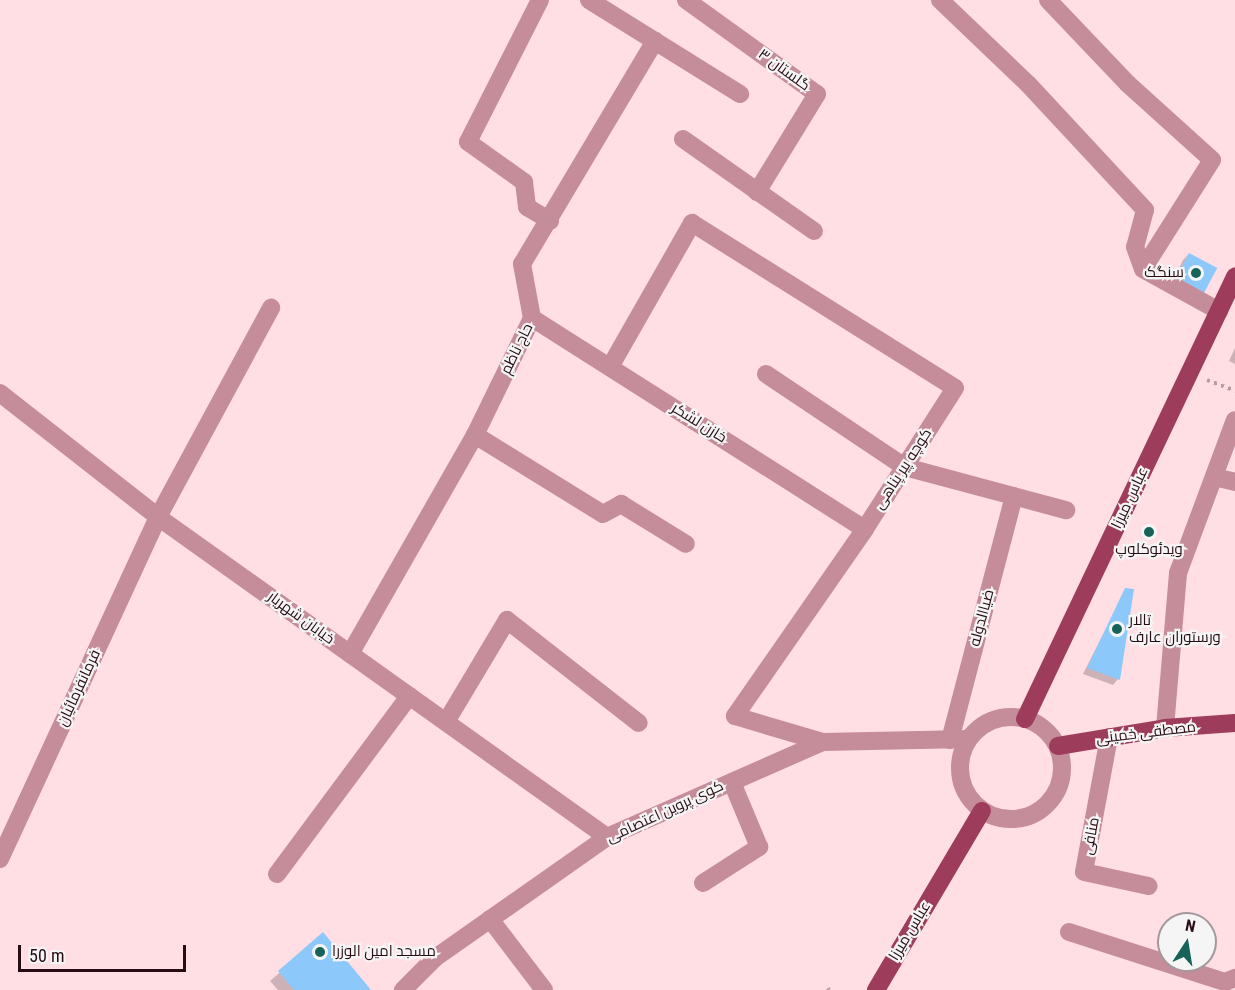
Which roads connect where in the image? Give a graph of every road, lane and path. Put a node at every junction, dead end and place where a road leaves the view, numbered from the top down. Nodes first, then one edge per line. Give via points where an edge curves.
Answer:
1 (540, 0) edge
2 (589, 0) edge
3 (940, 0) edge
4 (1048, 0) edge
5 (694, 2) edge
6 (655, 41) junction
7 (740, 94) dead end
8 (683, 139) dead end
9 (757, 192) junction
10 (550, 221) junction
11 (814, 231) dead end
12 (1143, 269) junction
13 (1235, 276) edge
14 (271, 308) dead end
15 (1219, 311) junction
16 (532, 318) junction
17 (610, 367) junction
18 (1189, 373) junction
19 (766, 374) dead end
20 (1235, 391) edge
21 (0, 393) edge
22 (1235, 420) edge
23 (475, 435) junction
24 (905, 467) junction
25 (1214, 477) junction
26 (1235, 482) edge
27 (1014, 496) junction
28 (1066, 510) dead end
29 (158, 517) junction
30 (866, 529) junction
31 (686, 544) dead end
32 (350, 654) junction
33 (409, 696) junction
34 (1025, 719) junction
35 (446, 722) junction
36 (639, 723) dead end
37 (1235, 723) edge
38 (1165, 729) junction
39 (1109, 737) junction
40 (959, 740) junction
41 (822, 742) junction
42 (1058, 746) junction
43 (732, 782) junction
44 (982, 811) junction
45 (607, 837) junction
46 (0, 859) edge
47 (277, 874) dead end
48 (703, 883) dead end
49 (1148, 886) dead end
50 (490, 919) junction
51 (1069, 932) dead end
52 (1235, 978) edge
53 (403, 990) edge
54 (544, 990) edge
55 (876, 990) edge

1 - 10 street via 468,142 524,182 527,207
2 - 6 street
3 - 12 street via 1028,84 1145,210 1135,247
4 - 12 street via 1128,84 1212,160
5 - 9 street, گلستان ۳ via 817,94
6 - 7 street
6 - 10 street, حاج ناظم
8 - 9 street
9 - 11 street
10 - 16 street, حاج ناظم via 522,264
12 - 15 street
13 - 15 main road, عباس میرزا
14 - 29 street, فرمانفرمائیان
15 - 18 main road, عباس میرزا
16 - 17 street, خازن لشکر
16 - 23 street, حاج ناظم
17 - 24 street, کوچه پیر پناهی via 692,223 955,388
17 - 30 street, خازن لشکر
18 - 20 path
18 - 34 main road, عباس میرزا
19 - 24 street
21 - 29 street, خیابان شهریار
22 - 25 street
23 - 31 street via 603,514 621,504
23 - 32 street, حاج ناظم
24 - 27 street
24 - 30 street, کوچه پیر پناهی
25 - 26 street
25 - 38 street via 1178,573
27 - 28 street
27 - 40 street, ضیاالدوله
29 - 32 street, خیابان شهریار
29 - 46 street, فرمانفرمائیان
30 - 41 street, کوچه پیر پناهی via 735,716
32 - 33 street, خیابان شهریار
33 - 35 street, خیابان شهریار
33 - 47 street
34 - 40 street via 992,721
34 - 42 street via 1044,729
35 - 36 street via 507,620
35 - 45 street, خیابان شهریار
37 - 38 main road, مصطفی خمینی
38 - 39 main road, مصطفی خمینی
39 - 42 main road, مصطفی خمینی
39 - 49 street, منافی via 1084,872
40 - 41 street, کوی پروین اعتصامی
40 - 44 street via 960,772 971,801
41 - 43 street, کوی پروین اعتصامی
42 - 44 street via 1062,779 1045,807 1014,820
43 - 45 street, کوی پروین اعتصامی
43 - 48 street via 759,847
44 - 55 main road, عباس میرزا
45 - 50 street, کوی پروین اعتصامی
50 - 53 street, کوی پروین اعتصامی via 435,958
50 - 54 street
51 - 52 street via 1225,982

